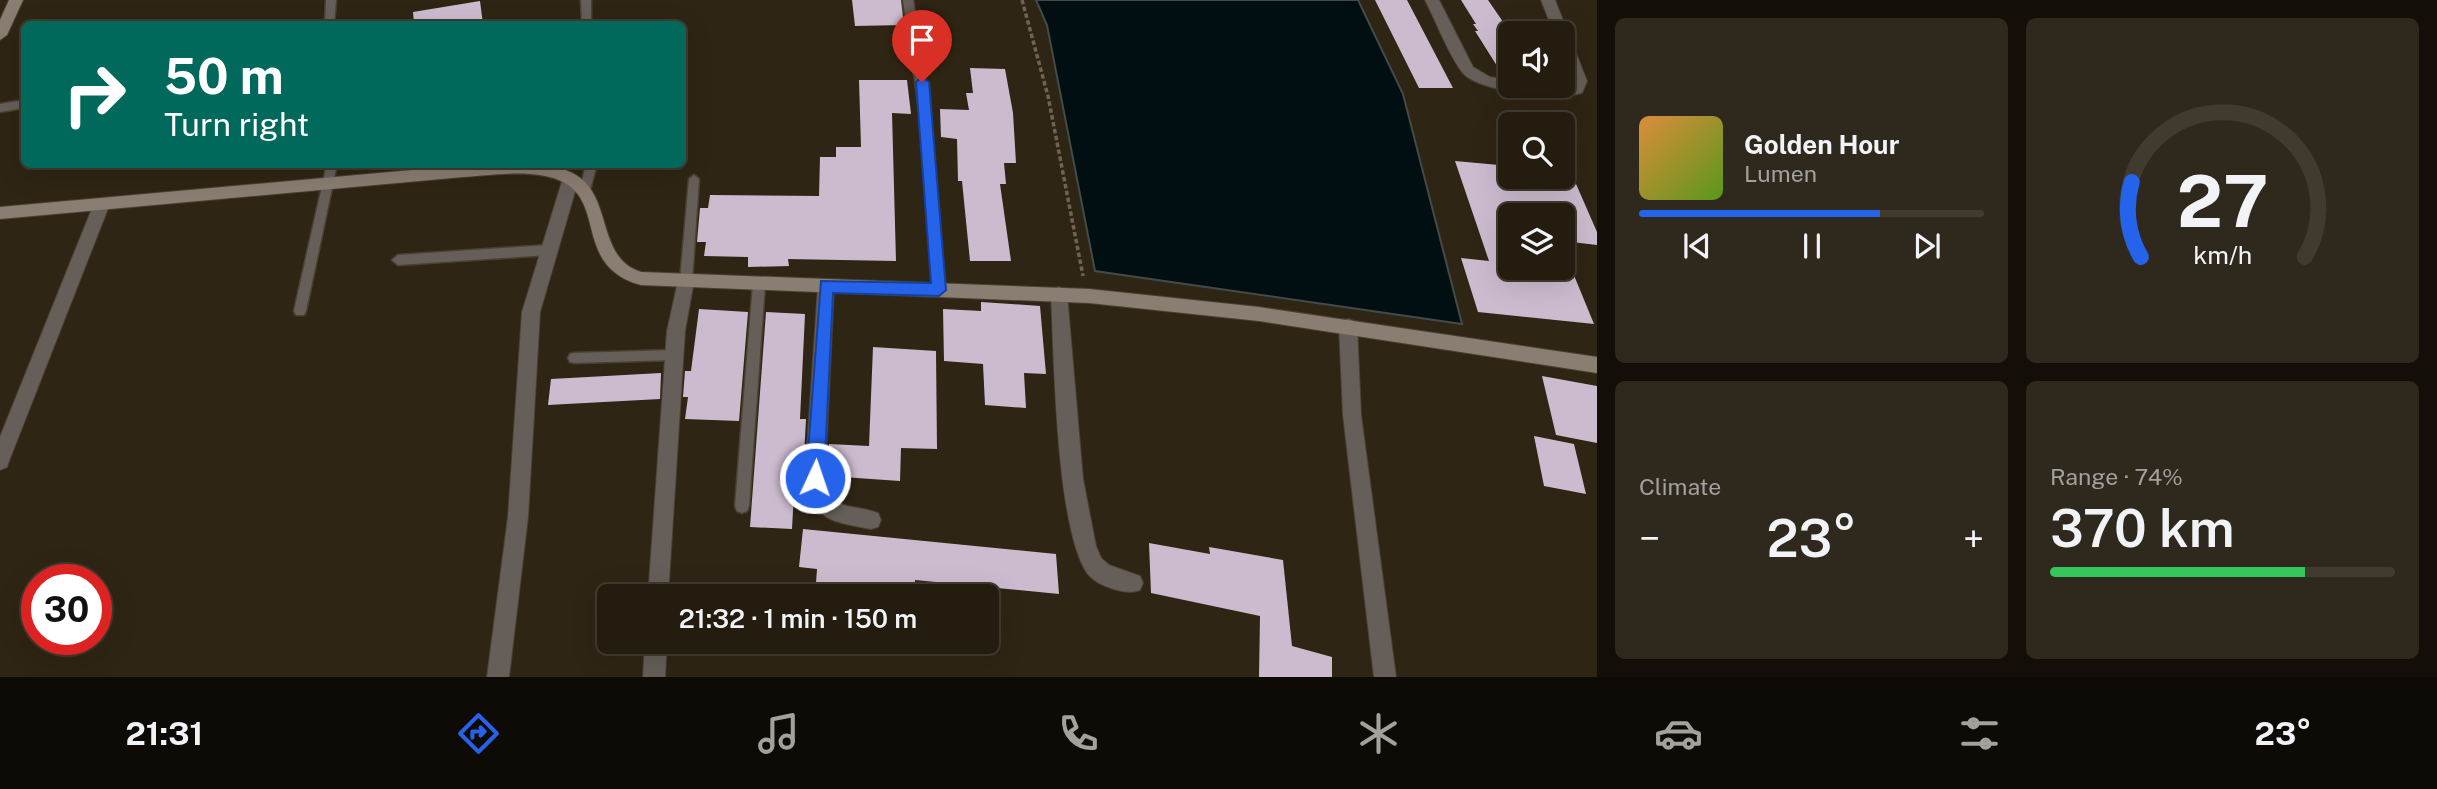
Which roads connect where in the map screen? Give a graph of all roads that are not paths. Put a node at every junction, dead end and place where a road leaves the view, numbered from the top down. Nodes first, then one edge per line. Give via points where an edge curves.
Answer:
1 (16, 0) edge
2 (331, 0) edge
3 (586, 0) edge
4 (908, 0) edge
5 (1432, 0) edge
6 (1548, 0) edge
7 (5, 15) edge
8 (330, 21) edge
9 (587, 21) edge
10 (1556, 21) edge
11 (0, 35) edge
12 (1575, 68) edge
13 (1498, 83) edge
14 (1575, 89) edge
15 (21, 104) edge
16 (0, 108) edge
17 (331, 168) edge
18 (592, 168) edge
19 (454, 169) edge
20 (694, 179) dead end
21 (327, 184) junction
22 (578, 184) junction
23 (101, 206) junction
24 (0, 213) edge
25 (548, 250) junction
26 (398, 260) dead end
27 (685, 282) junction
28 (759, 284) junction
29 (826, 286) junction
30 (939, 290) junction
31 (1059, 294) junction
32 (300, 311) dead end
33 (1348, 326) junction
34 (674, 355) junction
35 (574, 358) dead end
36 (1597, 365) edge
37 (0, 461) edge
38 (742, 506) dead end
39 (871, 520) dead end
40 (1133, 583) dead end
41 (659, 584) edge
42 (655, 654) edge
43 (498, 677) edge
44 (654, 677) edge
45 (1385, 677) edge

1 - 7 street
2 - 8 lane
3 - 9 lane
4 - 30 lane via 920,60
5 - 13 street via 1468,70
6 - 10 street
7 - 11 street
12 - 14 street via 1580,81
15 - 16 lane
17 - 21 lane
18 - 22 lane
19 - 21 street
19 - 22 street via 531,170
20 - 27 lane
21 - 23 street
21 - 32 lane
22 - 25 street
22 - 27 street via 614,265 630,276
23 - 24 street
23 - 37 street
25 - 26 lane
25 - 43 street via 531,312 518,517
27 - 28 street
27 - 34 street
28 - 29 street
28 - 38 lane
29 - 30 street
29 - 39 street via 817,496 833,512
30 - 31 street
31 - 33 street
31 - 40 street via 1078,511 1087,550 1105,575
33 - 36 street
33 - 45 street via 1352,415
34 - 35 lane
34 - 41 street
42 - 44 street

